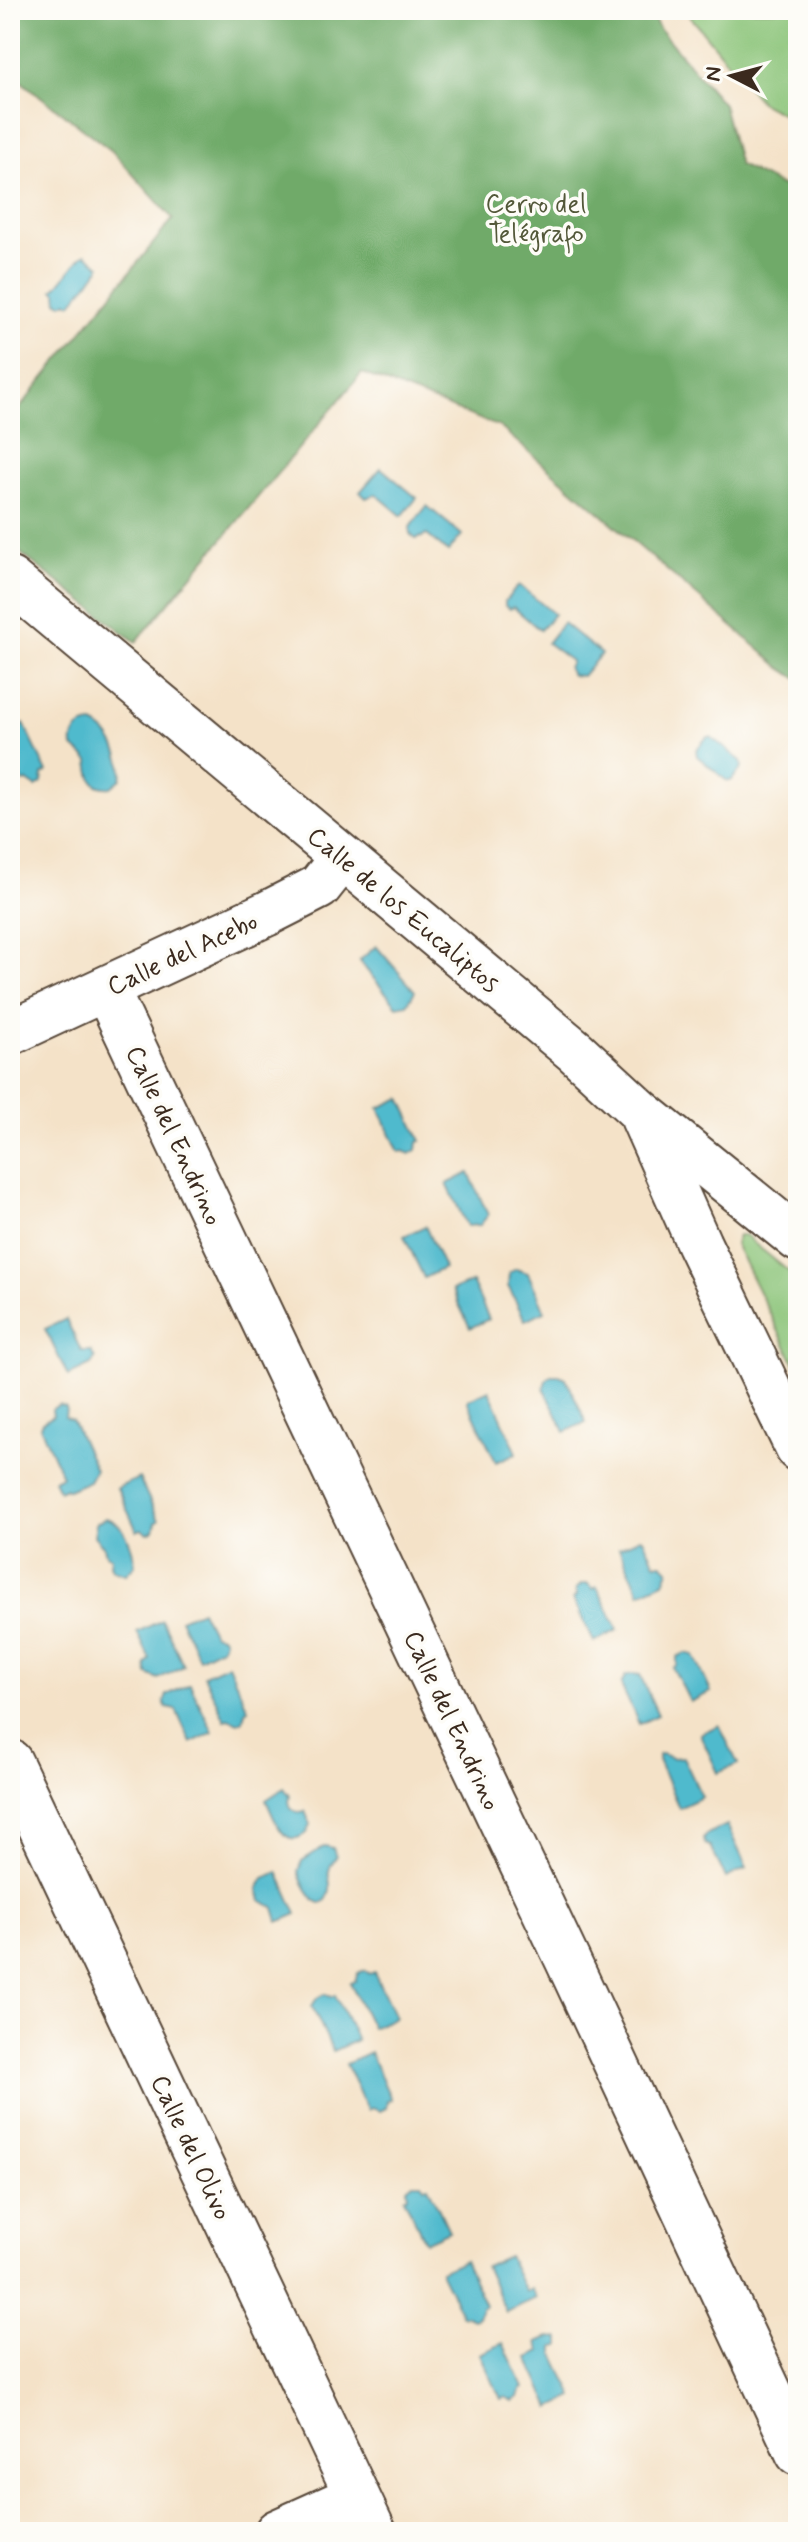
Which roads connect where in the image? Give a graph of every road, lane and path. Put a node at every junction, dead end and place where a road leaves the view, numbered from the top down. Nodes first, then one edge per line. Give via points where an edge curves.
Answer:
1 (10, 580) edge
2 (342, 858) junction
3 (106, 989) junction
4 (10, 1033) edge
5 (640, 1111) junction
6 (742, 1195) junction
7 (798, 1239) edge
8 (699, 1244) junction
9 (798, 1449) edge
10 (10, 1762) edge
11 (798, 2453) edge
12 (365, 2514) edge
13 (277, 2532) edge

1 - 2 street, Calle de los Eucaliptos
2 - 3 street, Calle del Acebo via 319,887
2 - 5 street, Calle de los Eucaliptos
3 - 4 street, Calle del Acebo
3 - 11 street, Calle del Endrino
5 - 6 street, Calle de los Eucaliptos
5 - 8 street
6 - 7 street, Calle de los Eucaliptos
6 - 8 street via 720,1204 705,1223
8 - 9 street
10 - 12 street, Calle del Olivo
12 - 13 street

